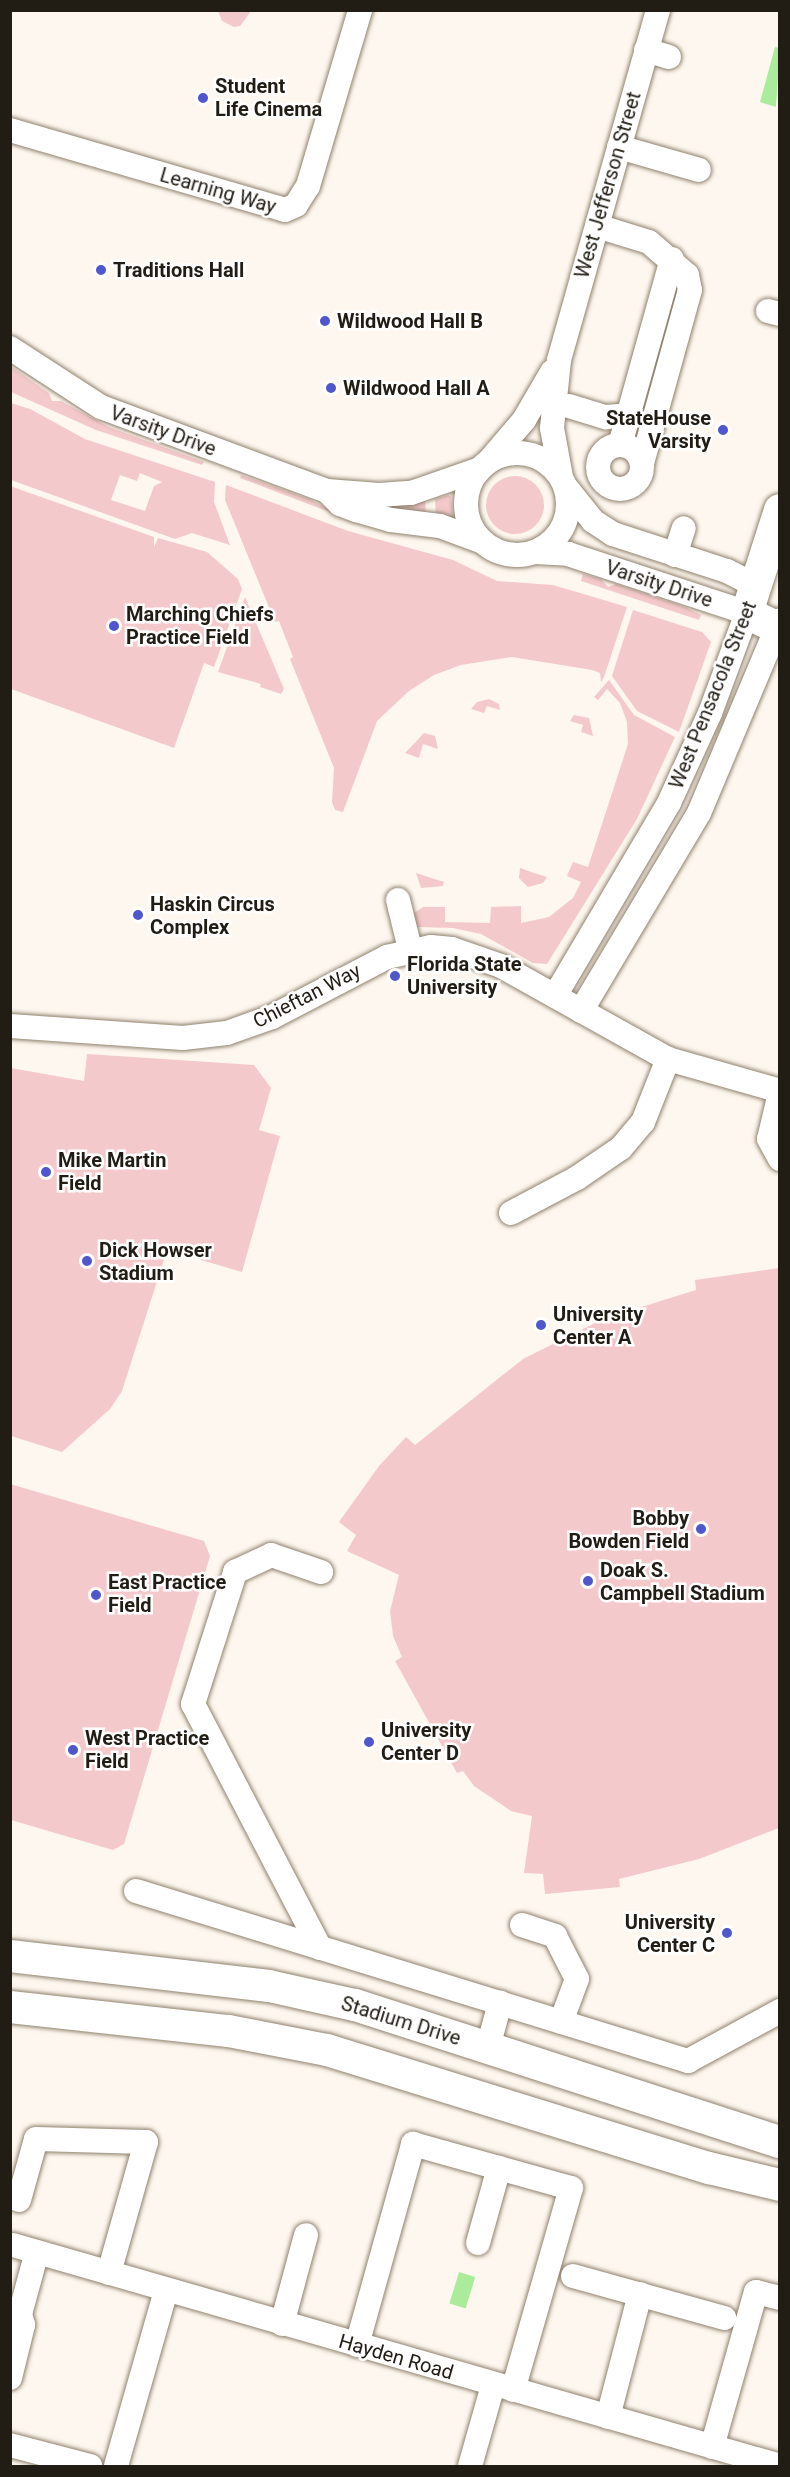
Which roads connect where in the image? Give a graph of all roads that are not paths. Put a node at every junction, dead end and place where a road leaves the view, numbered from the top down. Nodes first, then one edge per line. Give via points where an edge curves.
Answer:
1 (360, 10) edge
2 (658, 10) edge
3 (646, 50) junction
4 (669, 57) dead end
5 (10, 130) edge
6 (619, 147) junction
7 (699, 170) dead end
8 (597, 226) junction
9 (672, 259) junction
10 (10, 348) edge
11 (559, 360) junction
12 (569, 406) dead end
13 (628, 415) junction
14 (620, 445) junction
15 (642, 463) junction
16 (483, 466) junction
17 (563, 482) junction
18 (614, 488) junction
19 (327, 491) junction
20 (780, 510) edge
21 (597, 524) junction
22 (684, 528) dead end
23 (483, 542) junction
24 (535, 552) junction
25 (675, 555) junction
26 (770, 612) edge
27 (398, 900) dead end
28 (410, 949) junction
29 (555, 996) junction
30 (581, 1011) junction
31 (10, 1026) edge
32 (668, 1059) junction
33 (780, 1092) edge
34 (780, 1159) edge
35 (511, 1213) dead end
36 (321, 1572) dead end
37 (136, 1891) dead end
38 (522, 1925) dead end
39 (320, 1948) junction
40 (10, 1956) edge
41 (500, 2003) junction
42 (10, 2007) edge
43 (780, 2011) edge
44 (561, 2022) junction
45 (488, 2047) junction
46 (780, 2142) edge
47 (500, 2168) junction
48 (780, 2185) edge
49 (19, 2200) dead end
50 (306, 2235) dead end
51 (478, 2244) dead end
52 (13, 2245) dead end
53 (37, 2252) junction
54 (109, 2273) junction
55 (573, 2276) dead end
56 (166, 2290) junction
57 (640, 2294) junction
58 (780, 2298) edge
59 (724, 2318) dead end
60 (282, 2324) junction
61 (357, 2345) junction
62 (10, 2378) edge
63 (503, 2387) junction
64 (608, 2417) junction
65 (10, 2445) edge
66 (712, 2447) junction
67 (90, 2466) edge
68 (116, 2466) edge
69 (470, 2466) edge
70 (780, 2466) edge

1 - 5 street, Learning Way via 308,186 296,205 285,210
2 - 3 street, West Jefferson Street
3 - 4 street
3 - 6 street, West Jefferson Street
6 - 7 street
6 - 8 street, West Jefferson Street
8 - 9 street via 649,242
8 - 11 street, West Jefferson Street
9 - 13 street
9 - 15 street via 687,275 690,290
10 - 19 street, Varsity Drive via 76,393 130,420
11 - 16 street, West Jefferson Street via 524,420
11 - 17 street, West Jefferson Street via 552,428
12 - 13 street via 606,417
13 - 14 street
14 - 15 street via 632,448
14 - 18 street via 605,451 598,465 602,479
15 - 18 street via 642,473 634,484
16 - 17 street via 505,454 524,453 548,463
16 - 19 street, Varsity Drive via 411,493
16 - 23 street via 469,485 466,505 472,529
17 - 21 street, Varsity Drive
17 - 24 street via 566,520 556,537
18 - 21 street
19 - 23 street, Varsity Drive via 340,504 356,510 391,520 440,525
20 - 26 main road, West Pensacola Street
21 - 25 street, Varsity Drive via 613,534
22 - 25 street
23 - 24 street via 504,554
24 - 26 street, Varsity Drive via 568,554
25 - 26 street, Varsity Drive
26 - 29 street, West Pensacola Street via 710,713 669,803
26 - 30 street, West Pensacola Street via 699,813
27 - 28 street
28 - 29 street, Chieftan Way via 431,946 476,956
28 - 31 street, Chieftan Way via 364,967 272,1017 227,1033 183,1038
29 - 30 street, Chieftan Way
30 - 32 street, Chieftan Way
32 - 33 street, Chieftan Way
32 - 35 street via 643,1122 621,1148
33 - 34 street via 769,1139
36 - 39 street via 271,1555 235,1572 193,1704
37 - 39 street
38 - 44 street via 555,1936 577,1979
39 - 41 street
40 - 45 main road, Stadium Drive via 269,1986 355,2005
41 - 44 street
41 - 45 street
42 - 48 main road via 229,2031 327,2050 709,2168
43 - 44 street via 688,2061
45 - 46 main road, Stadium Drive
47 - 51 street
47 - 61 street via 414,2144
47 - 63 street via 571,2188
49 - 54 street via 36,2139 146,2142
50 - 60 street
52 - 53 street, Hayden Road
53 - 54 street, Hayden Road
53 - 62 street via 20,2314 23,2325
54 - 56 street, Hayden Road
55 - 57 street
56 - 60 street, Hayden Road
56 - 68 street
57 - 59 street
57 - 64 street
58 - 66 street via 756,2292
60 - 61 street, Hayden Road
61 - 63 street, Hayden Road
63 - 64 street, Hayden Road
63 - 69 street
64 - 66 street, Hayden Road
65 - 67 street
66 - 70 street, Hayden Road

